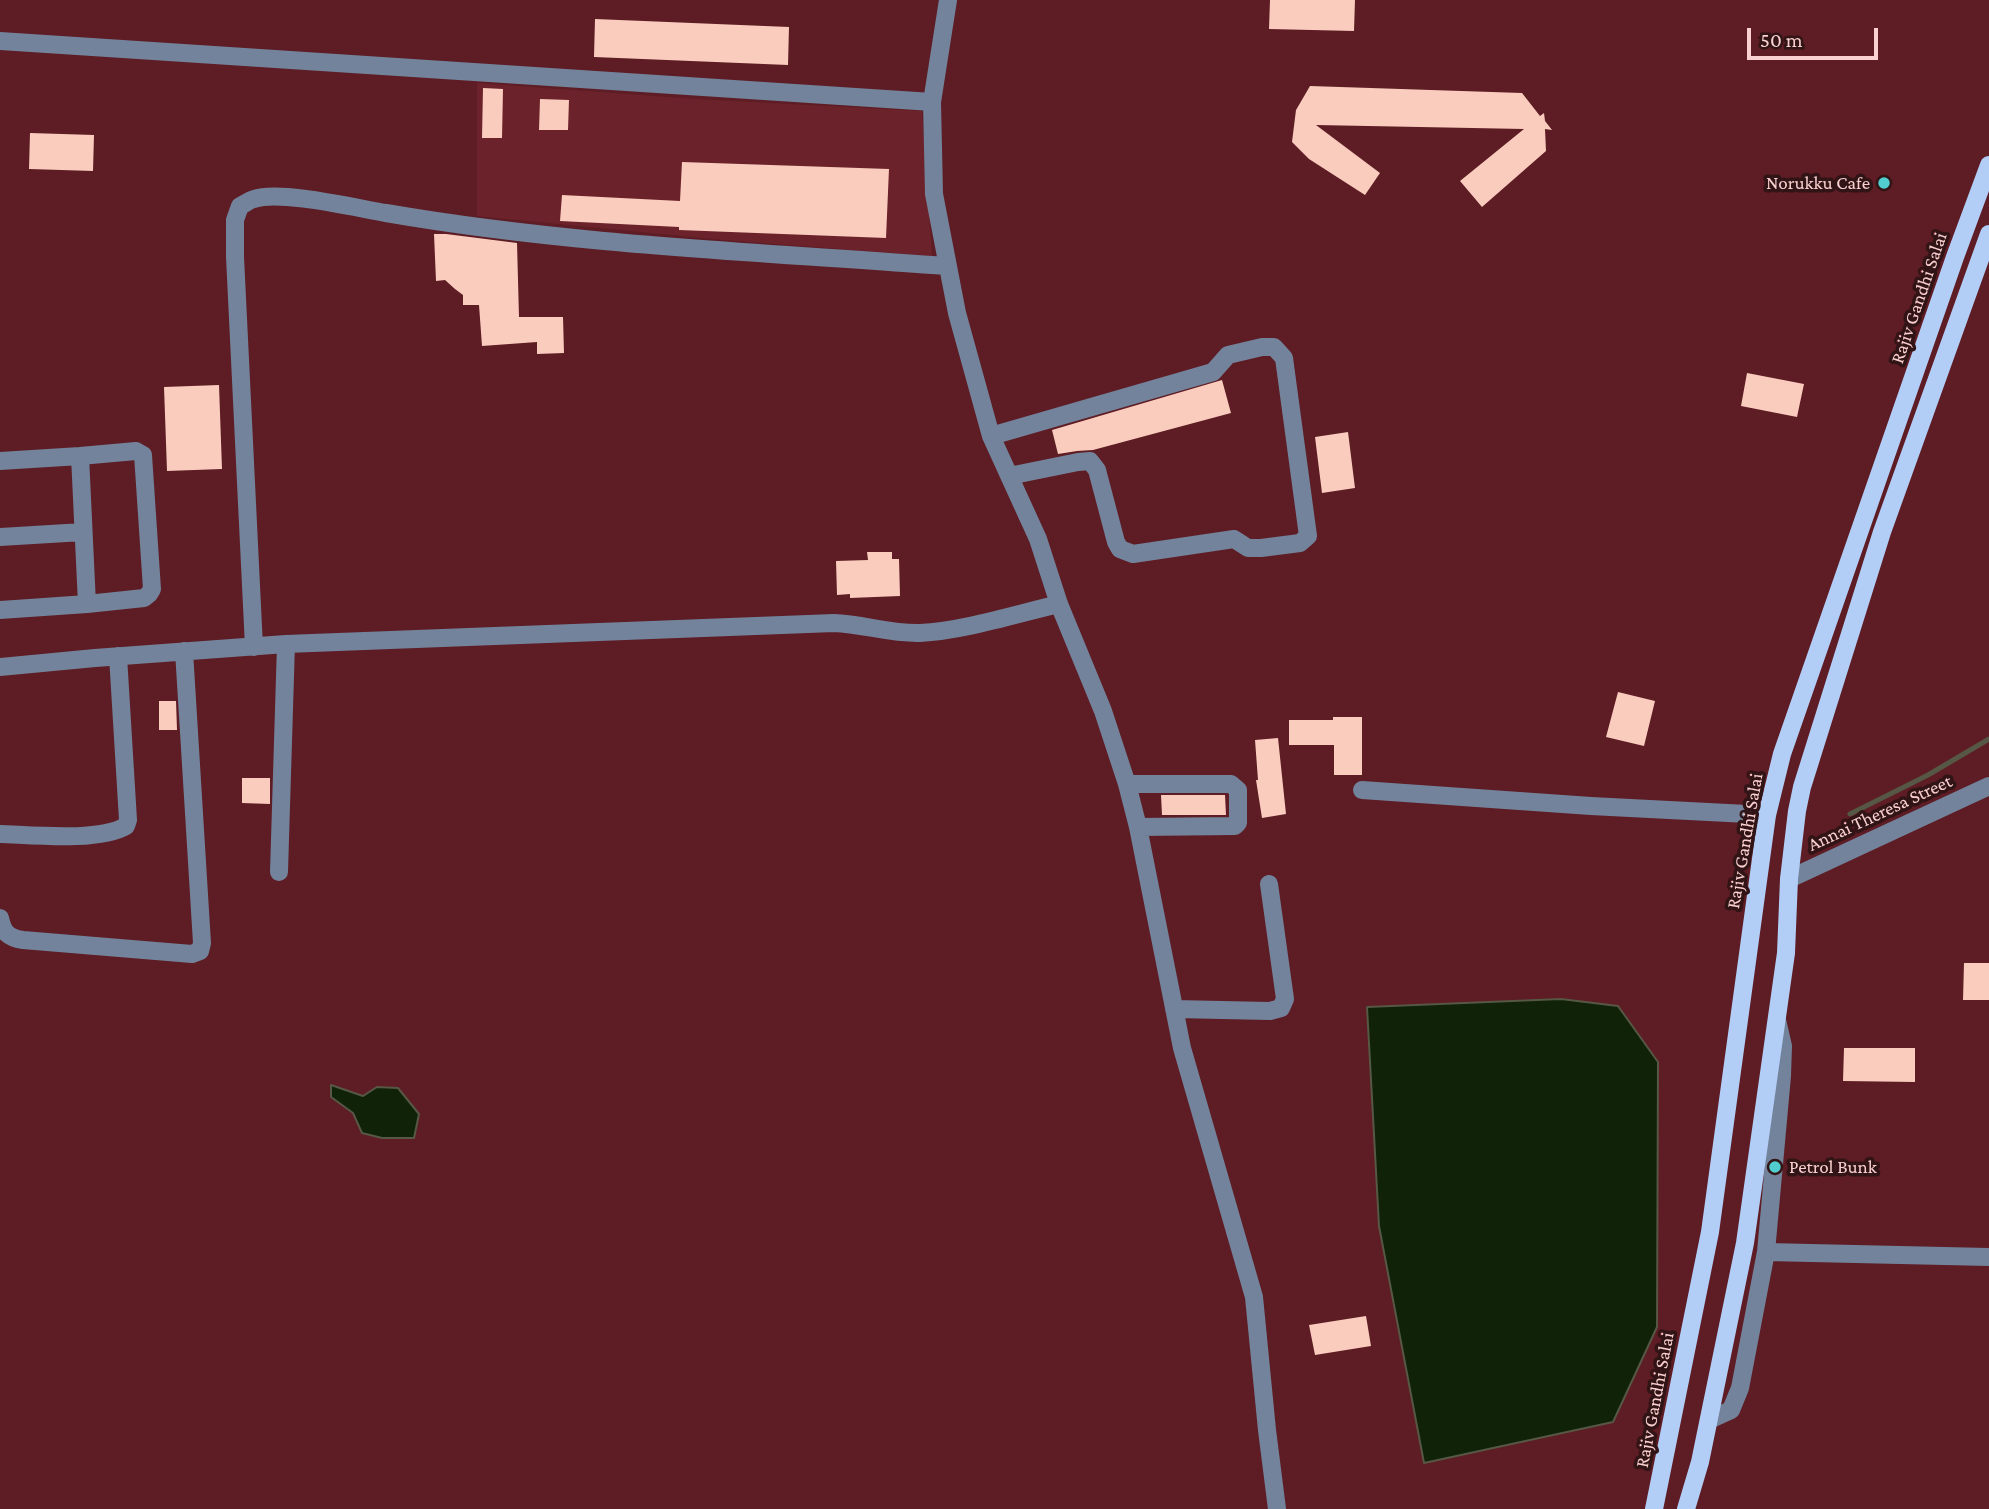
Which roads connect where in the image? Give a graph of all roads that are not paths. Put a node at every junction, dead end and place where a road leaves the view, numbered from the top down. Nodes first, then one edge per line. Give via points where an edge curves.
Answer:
1 (948, 0) edge
2 (0, 41) edge
3 (932, 102) junction
4 (1989, 165) edge
5 (1989, 234) edge
6 (947, 267) junction
7 (991, 436) junction
8 (79, 456) junction
9 (0, 461) edge
10 (1009, 476) junction
11 (1867, 513) junction
12 (1886, 521) junction
13 (83, 532) junction
14 (0, 537) edge
15 (87, 604) junction
16 (1059, 604) junction
17 (0, 610) edge
18 (286, 644) junction
19 (254, 647) junction
20 (184, 651) junction
21 (118, 656) junction
22 (0, 667) edge
23 (1127, 784) junction
24 (1989, 786) edge
25 (1362, 790) dead end
26 (1769, 808) junction
27 (1138, 828) junction
28 (0, 834) edge
29 (279, 872) dead end
30 (1789, 878) junction
31 (1269, 884) dead end
32 (0, 918) edge
33 (1174, 1009) junction
34 (1776, 1016) junction
35 (1766, 1252) junction
36 (1989, 1257) edge
37 (1709, 1420) junction
38 (1277, 1509) edge
39 (1654, 1509) edge
40 (1686, 1509) edge

1 - 3 street
2 - 3 street
3 - 6 street via 934,194
4 - 11 main road, Rajiv Gandhi Salai
5 - 12 main road
6 - 7 street
6 - 19 street via 554,237 299,198 255,198 240,206 235,220 235,257
7 - 10 street
7 - 10 street via 1213,372 1228,355 1274,347 1284,358 1308,536 1300,543 1261,548 1248,548 1234,539 1126,552 1116,542 1097,470 1090,461
8 - 9 street
8 - 13 street
8 - 15 street via 143,455 152,589 144,598
10 - 16 street via 1038,539
11 - 12 main road
11 - 26 main road, Rajiv Gandhi Salai via 1782,754
12 - 30 main road via 1802,787
13 - 14 street
13 - 15 street
15 - 17 street
16 - 18 street via 923,632 834,623
16 - 23 street
18 - 19 street
18 - 29 street
19 - 20 street
20 - 21 street
20 - 32 street via 200,951 23,940 3,931
21 - 22 street
21 - 28 street via 126,827 92,835
23 - 27 street
23 - 27 street via 1231,784 1238,790 1235,826
24 - 30 street, Annai Theresa Street
25 - 26 street via 1591,806
26 - 39 main road, Rajiv Gandhi Salai via 1710,1232
27 - 33 street
30 - 34 main road via 1786,953
31 - 33 street via 1285,999 1281,1007 1270,1011
33 - 38 street via 1254,1297
34 - 35 street via 1783,1046 1782,1076
34 - 37 main road via 1745,1243
35 - 36 street
35 - 37 street via 1740,1388 1731,1410
37 - 40 main road

